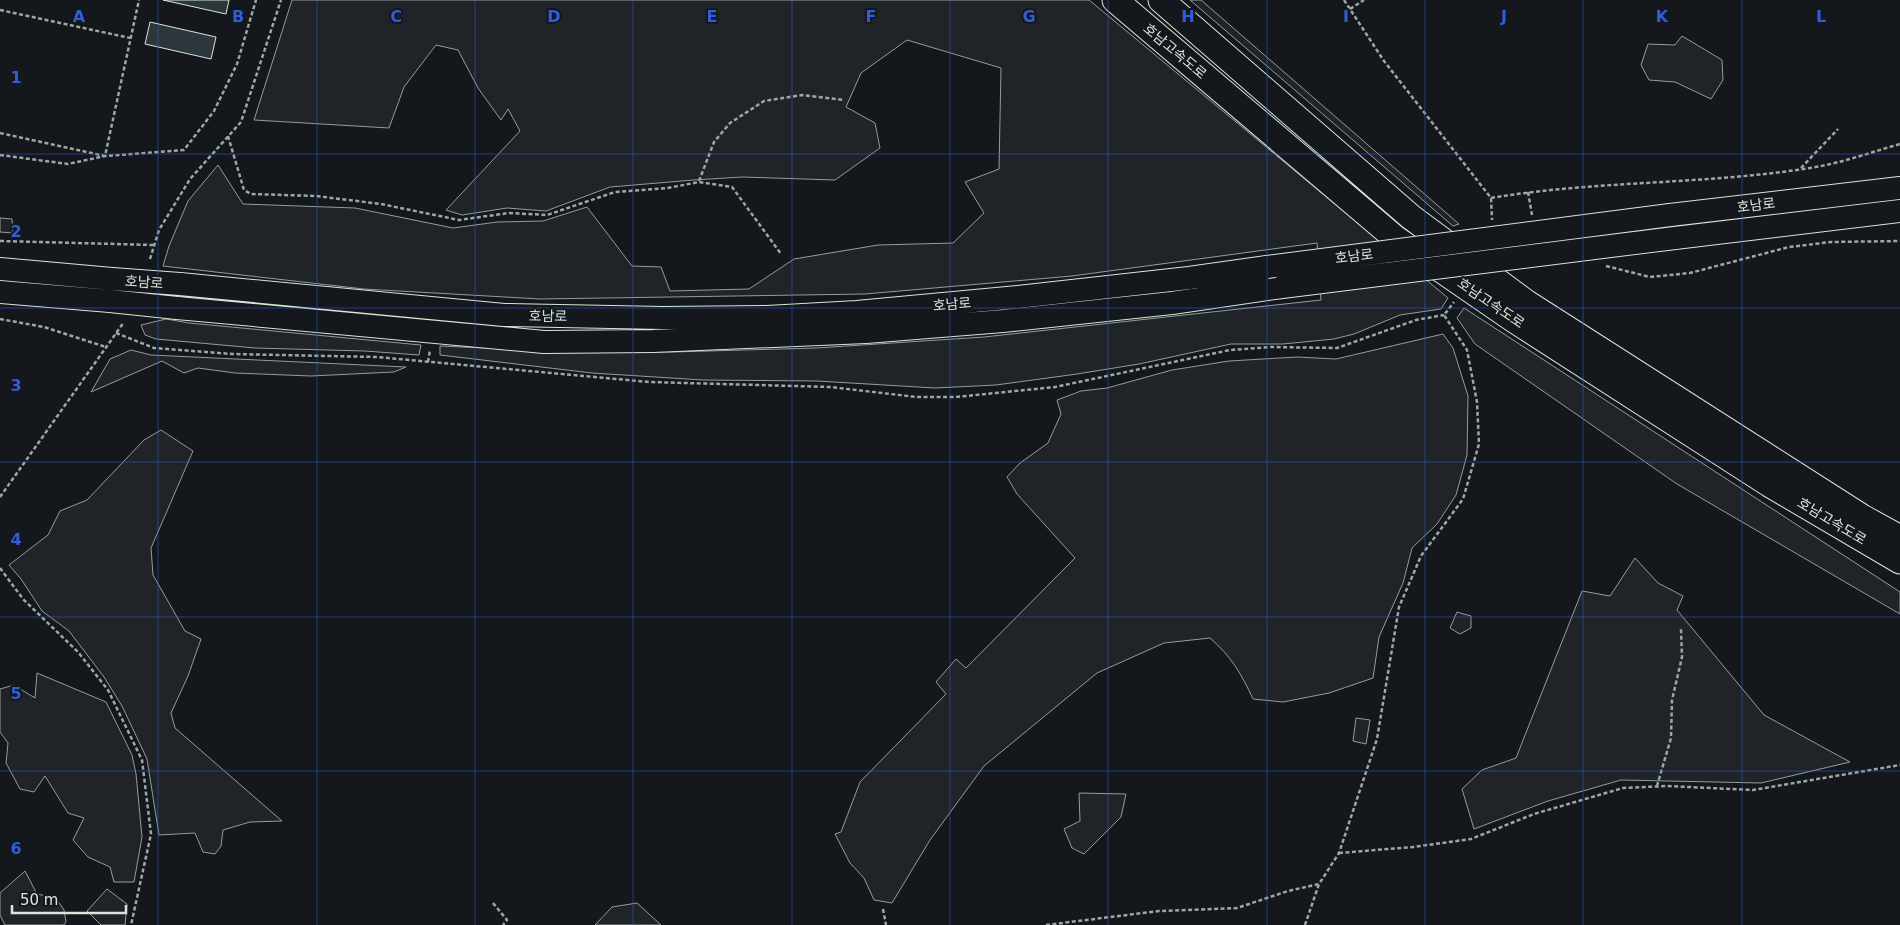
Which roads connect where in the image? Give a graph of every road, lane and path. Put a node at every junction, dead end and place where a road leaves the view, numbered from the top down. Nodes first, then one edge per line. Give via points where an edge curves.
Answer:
1 (139, 0) edge
2 (256, 0) edge
3 (281, 0) edge
4 (1115, 0) edge
5 (1161, 0) edge
6 (1344, 0) edge
7 (1364, 0) edge
8 (0, 10) edge
9 (1350, 10) junction
10 (130, 38) junction
11 (844, 100) dead end
12 (1838, 129) dead end
13 (0, 133) edge
14 (228, 136) junction
15 (1900, 144) edge
16 (0, 155) edge
17 (105, 156) junction
18 (1801, 168) junction
19 (699, 182) junction
20 (1900, 188) edge
21 (1900, 211) edge
22 (0, 241) edge
23 (154, 245) junction
24 (781, 254) dead end
25 (150, 259) dead end
26 (0, 269) edge
27 (0, 292) edge
28 (1454, 301) dead end
29 (1444, 315) junction
30 (127, 318) dead end
31 (0, 319) edge
32 (116, 332) junction
33 (106, 347) junction
34 (430, 350) dead end
35 (428, 362) junction
36 (0, 497) edge
37 (1900, 538) edge
38 (1900, 562) edge
39 (0, 568) edge
40 (1681, 630) dead end
41 (1900, 765) edge
42 (1657, 786) junction
43 (1339, 852) junction
44 (1319, 884) junction
45 (493, 903) dead end
46 (883, 909) dead end
47 (131, 925) edge
48 (503, 925) edge
49 (886, 925) edge
50 (1046, 925) edge
51 (1304, 925) edge

1 - 10 path
2 - 17 path via 237,64 214,111 184,150
3 - 14 path via 241,122
4 - 38 highway, 호남고속도로 via 1395,238 1514,320 1761,479
5 - 37 highway, 호남고속도로 via 1411,217 1527,303
6 - 9 path
7 - 9 path
8 - 10 path
9 - 18 path via 1384,61 1491,198
10 - 17 path
11 - 19 path via 802,95 764,101 730,123 714,142
12 - 18 path
13 - 17 path
14 - 19 path via 244,190 251,194 316,196 381,204 459,220 509,213 547,215 615,192
14 - 23 path via 190,179 159,230
15 - 18 path via 1816,167
16 - 17 path via 68,164
19 - 24 path via 732,186
20 - 26 highway, 호남로, bridge via 1189,278 857,312 767,317 504,315
21 - 27 highway, 호남로, bridge via 1172,303 866,332 544,342
22 - 23 path
23 - 25 path
28 - 29 path
29 - 35 path via 1416,320 1337,348 1230,350 1054,386 956,397 916,397 830,387 649,382
29 - 43 path via 1467,350 1477,402 1479,444 1464,499 1421,556 1400,607 1377,739
30 - 32 path
31 - 33 path via 44,327
32 - 33 path
32 - 35 path via 154,348
33 - 36 path
34 - 35 path
39 - 47 path via 23,599 78,652 108,690 142,760 151,834
40 - 42 path via 1682,657 1672,700 1671,738
41 - 42 path via 1753,790
42 - 43 path via 1623,788 1534,814 1471,839
43 - 44 path
44 - 50 path via 1237,908 1159,911
44 - 51 path
45 - 48 path via 507,920
46 - 49 path

